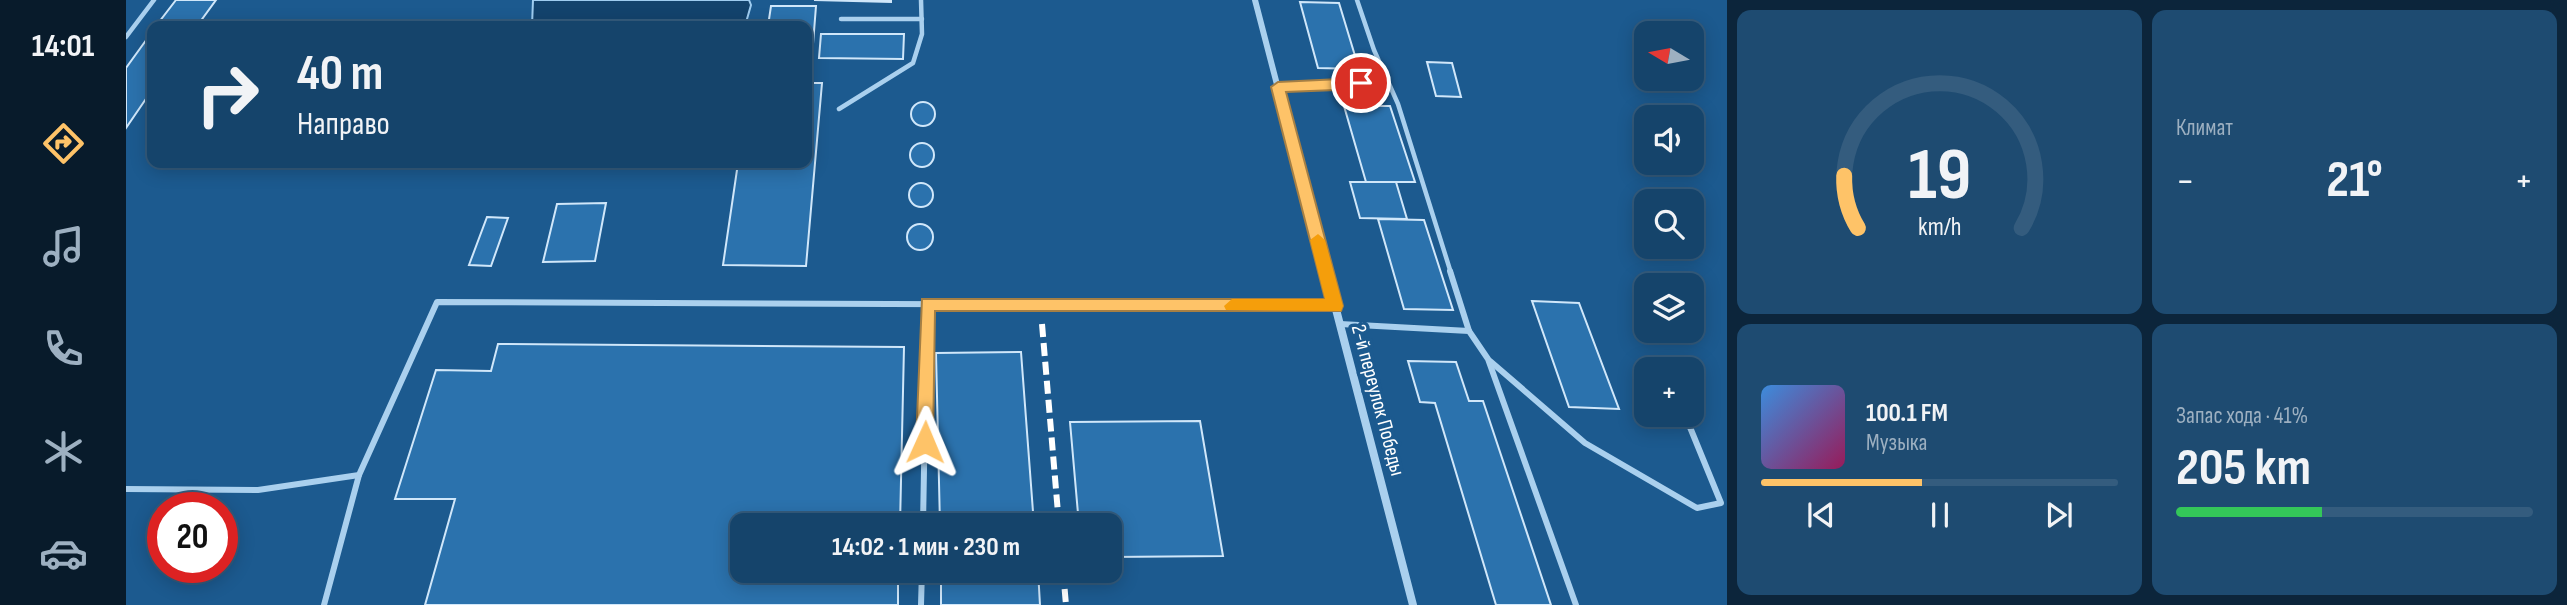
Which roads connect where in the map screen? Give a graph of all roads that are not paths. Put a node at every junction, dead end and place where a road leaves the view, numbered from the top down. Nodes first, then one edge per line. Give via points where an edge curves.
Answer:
1 (153, 0) edge
2 (921, 0) edge
3 (1255, 0) edge
4 (1357, 0) edge
5 (841, 19) dead end
6 (922, 19) junction
7 (126, 37) edge
8 (1388, 82) junction
9 (1278, 87) junction
10 (839, 109) dead end
11 (927, 304) junction
12 (1335, 306) junction
13 (1340, 324) junction
14 (1469, 331) junction
15 (1488, 359) junction
16 (1690, 427) edge
17 (359, 475) junction
18 (126, 489) edge
19 (923, 513) edge
20 (922, 583) edge
21 (324, 605) edge
22 (922, 605) edge
23 (1413, 605) edge
24 (1576, 605) edge

1 - 7 lane
2 - 6 lane
3 - 9 street, 2-й переулок Победы
4 - 8 lane
5 - 6 lane
6 - 10 lane via 913,63
8 - 9 lane
8 - 14 lane via 1435,215
9 - 12 street, 2-й переулок Победы
11 - 12 lane
11 - 17 lane via 437,302
11 - 19 lane
12 - 13 street, 2-й переулок Победы
13 - 14 lane
13 - 23 street, 2-й переулок Победы
14 - 15 lane
15 - 16 lane via 1585,443 1697,508 1721,503
15 - 24 lane
17 - 18 lane via 258,490
17 - 21 lane
20 - 22 lane

